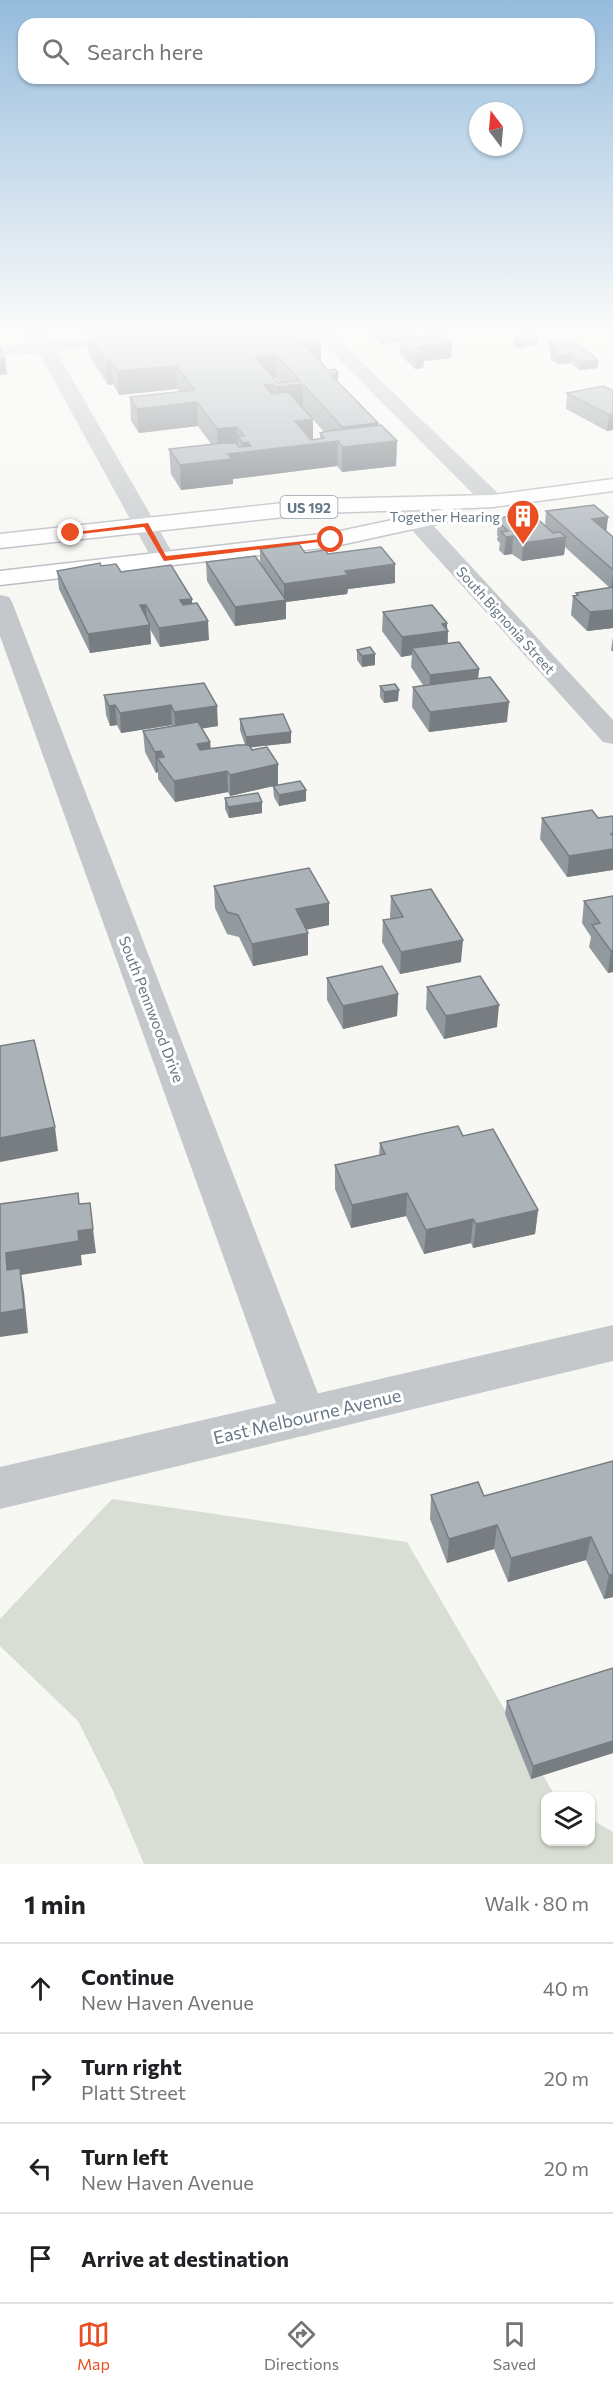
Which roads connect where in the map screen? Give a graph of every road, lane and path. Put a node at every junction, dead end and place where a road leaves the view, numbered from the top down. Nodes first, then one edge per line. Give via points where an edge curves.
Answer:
1 (85, 417) edge
2 (407, 417) edge
3 (613, 485) edge
4 (493, 501) junction
5 (400, 503) junction
6 (418, 523) junction
7 (146, 525) junction
8 (71, 533) junction
9 (0, 541) edge
10 (164, 559) junction
11 (0, 576) edge
12 (0, 602) edge
13 (613, 736) edge
14 (613, 1343) edge
15 (304, 1417) junction
16 (0, 1488) edge

1 - 7 street
2 - 4 street
3 - 4 main road, US 192
4 - 5 main road, US 192
4 - 6 main road, US 192
5 - 6 street, South Bignonia Street
5 - 7 main road, US 192 via 320,506
6 - 10 main road, US 192 via 331,540
6 - 13 street, South Bignonia Street
7 - 8 main road, US 192
7 - 10 street
8 - 9 main road, US 192
8 - 11 main road via 31,551 10,564
10 - 11 main road, US 192
12 - 15 street, South Pennwood Drive
14 - 15 street, East Melbourne Avenue
15 - 16 street, East Melbourne Avenue

